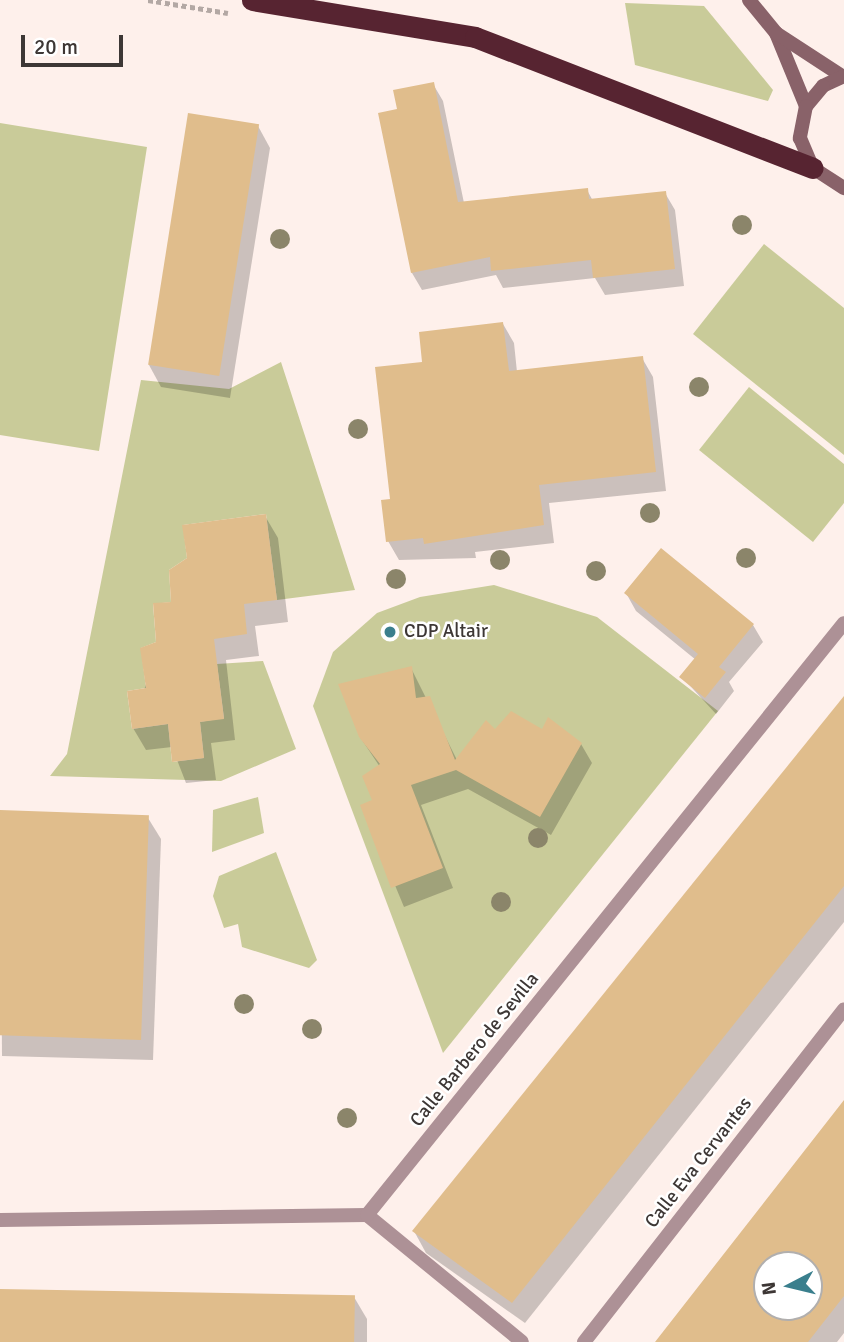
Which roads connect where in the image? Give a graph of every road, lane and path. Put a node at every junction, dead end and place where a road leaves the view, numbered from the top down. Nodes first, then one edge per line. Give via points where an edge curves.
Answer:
1 (148, 0) edge
2 (749, 0) edge
3 (247, 8) edge
4 (776, 33) junction
5 (843, 76) edge
6 (806, 106) junction
7 (813, 168) junction
8 (844, 188) edge
9 (844, 623) edge
10 (844, 1009) edge
11 (367, 1215) junction
12 (0, 1220) edge
13 (522, 1342) edge
14 (584, 1342) edge

1 - 3 path
2 - 4 main road
3 - 7 highway via 475,37
4 - 5 main road
4 - 6 main road
5 - 6 main road
6 - 7 main road via 800,138
7 - 8 main road
9 - 11 street, Calle Barbero de Sevilla
10 - 14 street, Calle Eva Cervantes
11 - 12 street
11 - 13 street

